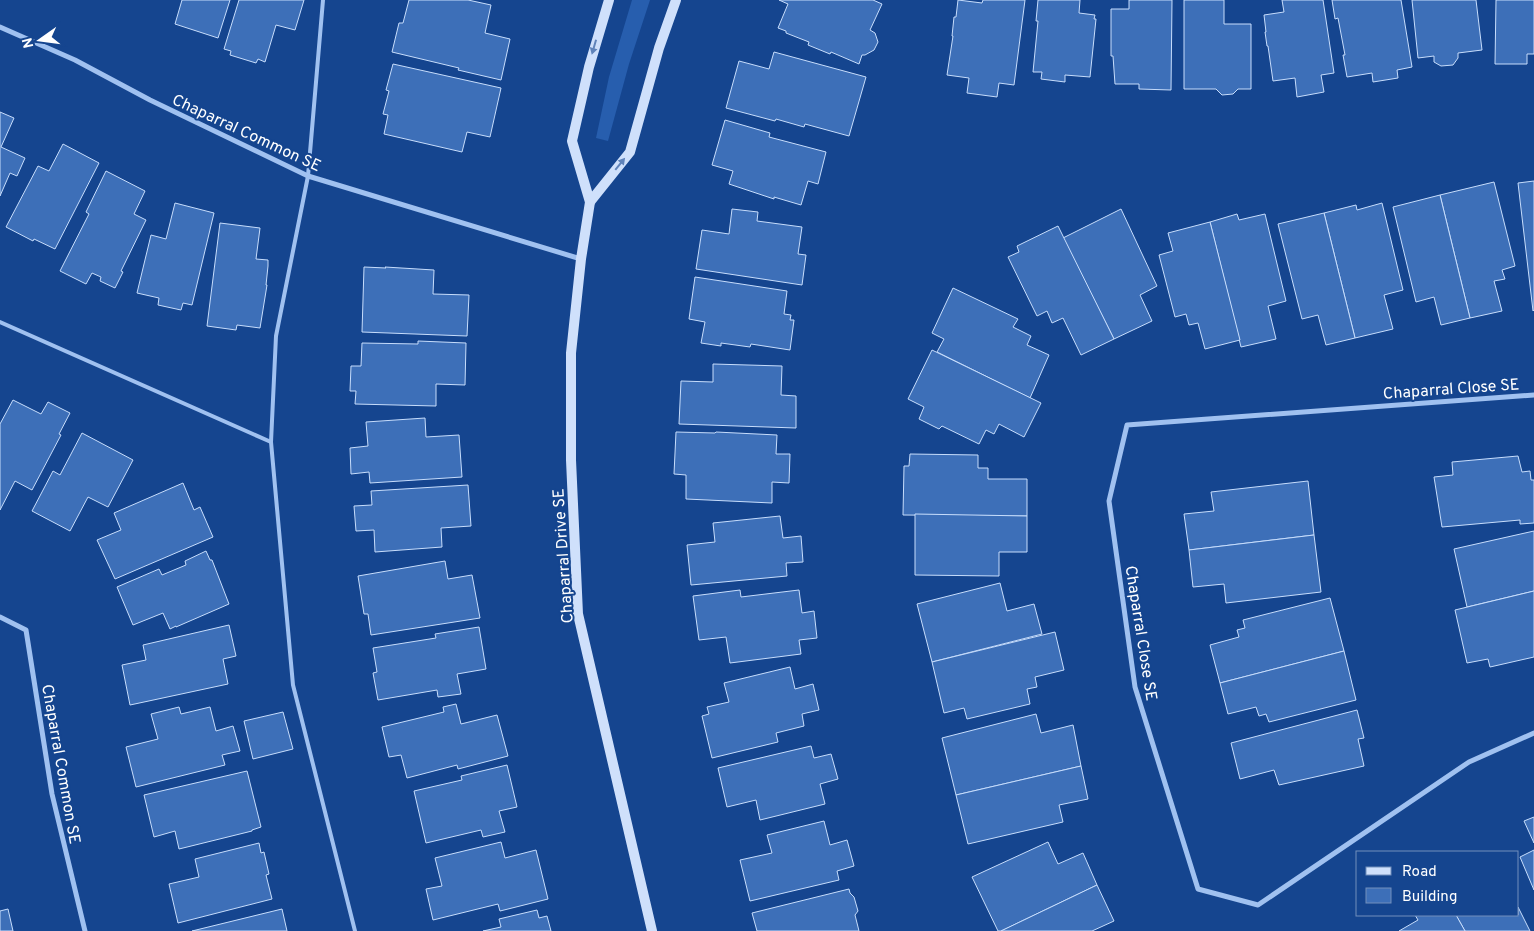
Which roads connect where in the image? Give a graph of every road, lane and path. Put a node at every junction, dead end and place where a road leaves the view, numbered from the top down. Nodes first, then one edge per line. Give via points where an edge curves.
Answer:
1 (323, 0) edge
2 (609, 0) edge
3 (676, 0) edge
4 (0, 27) edge
5 (308, 176) junction
6 (590, 202) junction
7 (581, 259) junction
8 (0, 322) edge
9 (1534, 395) edge
10 (271, 442) junction
11 (0, 617) edge
12 (1534, 733) edge
13 (85, 931) edge
14 (355, 931) edge
15 (652, 931) edge

1 - 5 lane
2 -> 6 street, Chaparral Drive SE via 572,141
6 -> 3 street, Chaparral Drive SE via 630,152
4 - 5 street, Chaparral Common SE via 75,60
5 - 7 street, Chaparral Common SE
5 - 10 lane via 276,336
6 - 7 street, Chaparral Drive SE
7 - 15 street, Chaparral Drive SE via 571,353 571,460 578,614
8 - 10 lane
9 - 12 street, Chaparral Close SE via 1127,425 1109,501 1135,687 1198,889 1258,905 1470,762
10 - 14 lane via 293,685
11 - 13 street, Chaparral Common SE via 26,630 52,794

